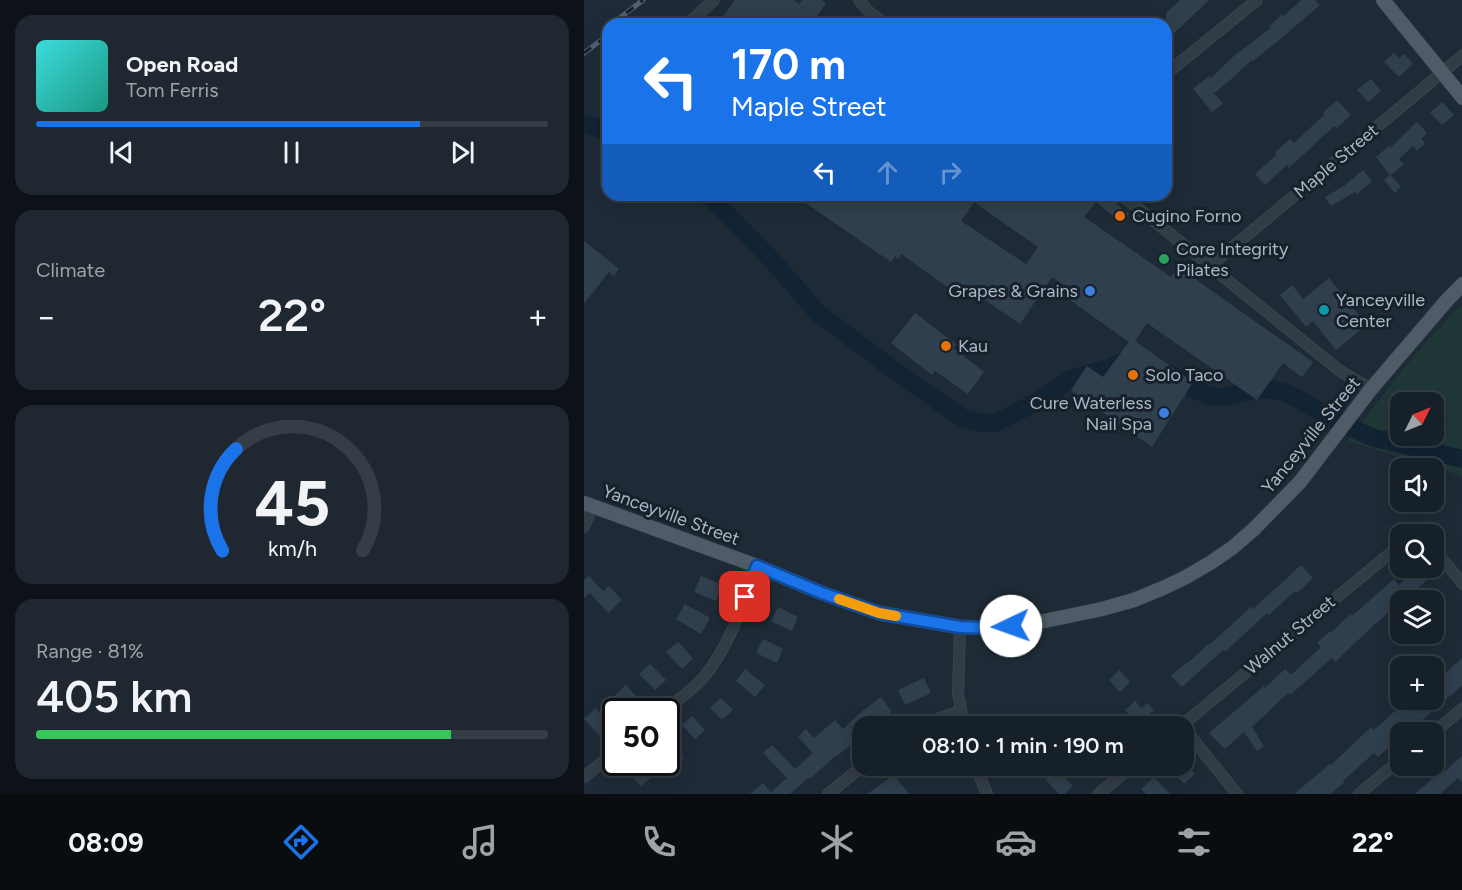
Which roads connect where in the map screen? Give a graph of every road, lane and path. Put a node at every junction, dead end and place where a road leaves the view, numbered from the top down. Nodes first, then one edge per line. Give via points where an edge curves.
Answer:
1 (714, 0) edge
2 (859, 0) edge
3 (1257, 0) edge
4 (1383, 0) edge
5 (694, 18) edge
6 (877, 18) edge
7 (1463, 55) edge
8 (1172, 69) edge
9 (1441, 73) junction
10 (1463, 98) edge
11 (1129, 201) edge
12 (1210, 266) junction
13 (1463, 284) edge
14 (1367, 395) junction
15 (588, 504) edge
16 (584, 527) edge
17 (1390, 553) edge
18 (1444, 561) edge
19 (757, 566) junction
20 (1463, 584) edge
21 (960, 627) junction
22 (679, 698) edge
23 (1463, 708) edge
24 (961, 711) junction
25 (946, 716) edge
26 (962, 716) edge
27 (1194, 716) edge
28 (1444, 724) edge
29 (1194, 741) edge
30 (602, 762) edge
31 (1390, 768) edge
32 (852, 775) edge
33 (980, 776) edge
34 (1120, 776) edge
35 (584, 777) edge
36 (828, 794) edge
37 (987, 794) edge
38 (1098, 794) edge
39 (1237, 794) edge
40 (1359, 794) edge

1 - 5 street
2 - 6 street
3 - 8 street
4 - 9 main road
7 - 9 street, Maple Street
9 - 10 main road
9 - 12 street, Maple Street
11 - 12 street
12 - 14 street
13 - 14 main road, Yanceyville Street
14 - 21 main road, Yanceyville Street via 1293,490 1253,530 1210,563 1133,600 1065,618 989,628
15 - 16 street
15 - 19 main road, Yanceyville Street
17 - 27 street, Walnut Street
18 - 20 street
19 - 21 main road, Yanceyville Street via 879,613
19 - 22 street via 721,652 702,679
21 - 24 street
23 - 28 street
24 - 25 street
24 - 26 street
29 - 39 street
30 - 35 street
31 - 40 street
32 - 36 street
33 - 37 street
34 - 38 street

